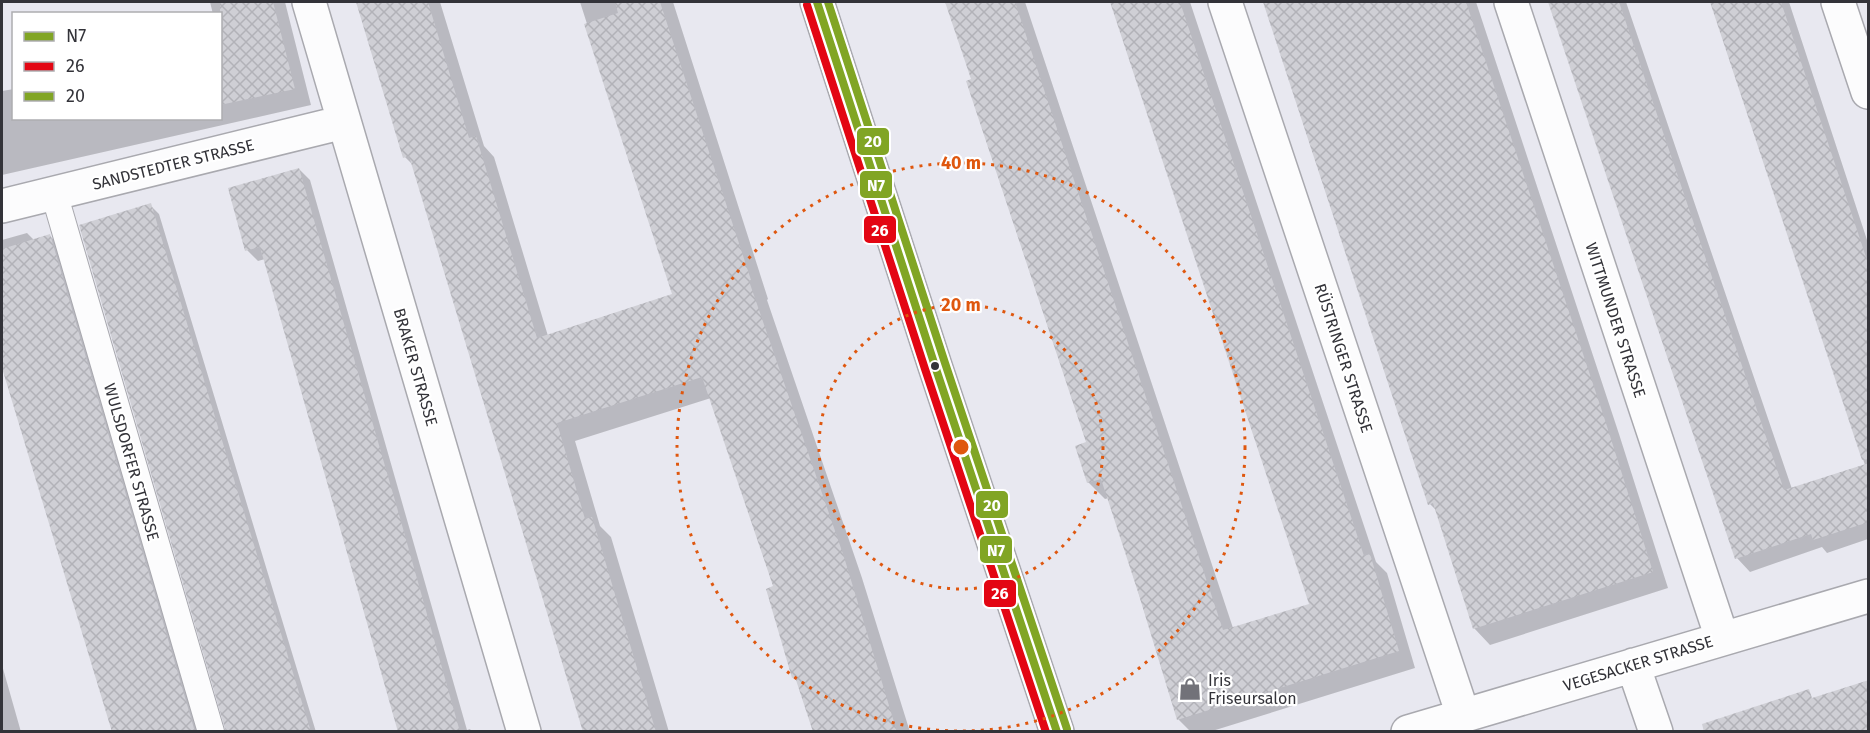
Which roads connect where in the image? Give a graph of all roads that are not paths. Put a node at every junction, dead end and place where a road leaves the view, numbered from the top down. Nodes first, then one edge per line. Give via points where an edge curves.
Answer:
1 (309, 2) edge
2 (817, 2) edge
3 (1225, 2) edge
4 (1511, 2) edge
5 (1838, 2) edge
6 (1869, 92) edge
7 (344, 122) junction
8 (54, 193) junction
9 (2, 206) edge
10 (1869, 596) edge
11 (1722, 638) junction
12 (1633, 665) junction
13 (1462, 715) junction
14 (211, 732) edge
15 (524, 732) edge
16 (1057, 732) edge
17 (1408, 732) edge
18 (1656, 732) edge

1 - 7 street, BRAKER STRASSE
2 - 16 street
3 - 13 street, RÜSTRINGER STRASSE
4 - 11 street, WITTMUNDER STRASSE
5 - 6 street
7 - 8 street, SANDSTEDTER STRASSE
7 - 15 street, BRAKER STRASSE
8 - 9 street, SANDSTEDTER STRASSE
8 - 14 lane, WULSDORFER STRASSE
10 - 11 street, VEGESACKER STRASSE
11 - 12 street, VEGESACKER STRASSE
12 - 13 street, VEGESACKER STRASSE
12 - 18 street
13 - 17 street, VEGESACKER STRASSE

